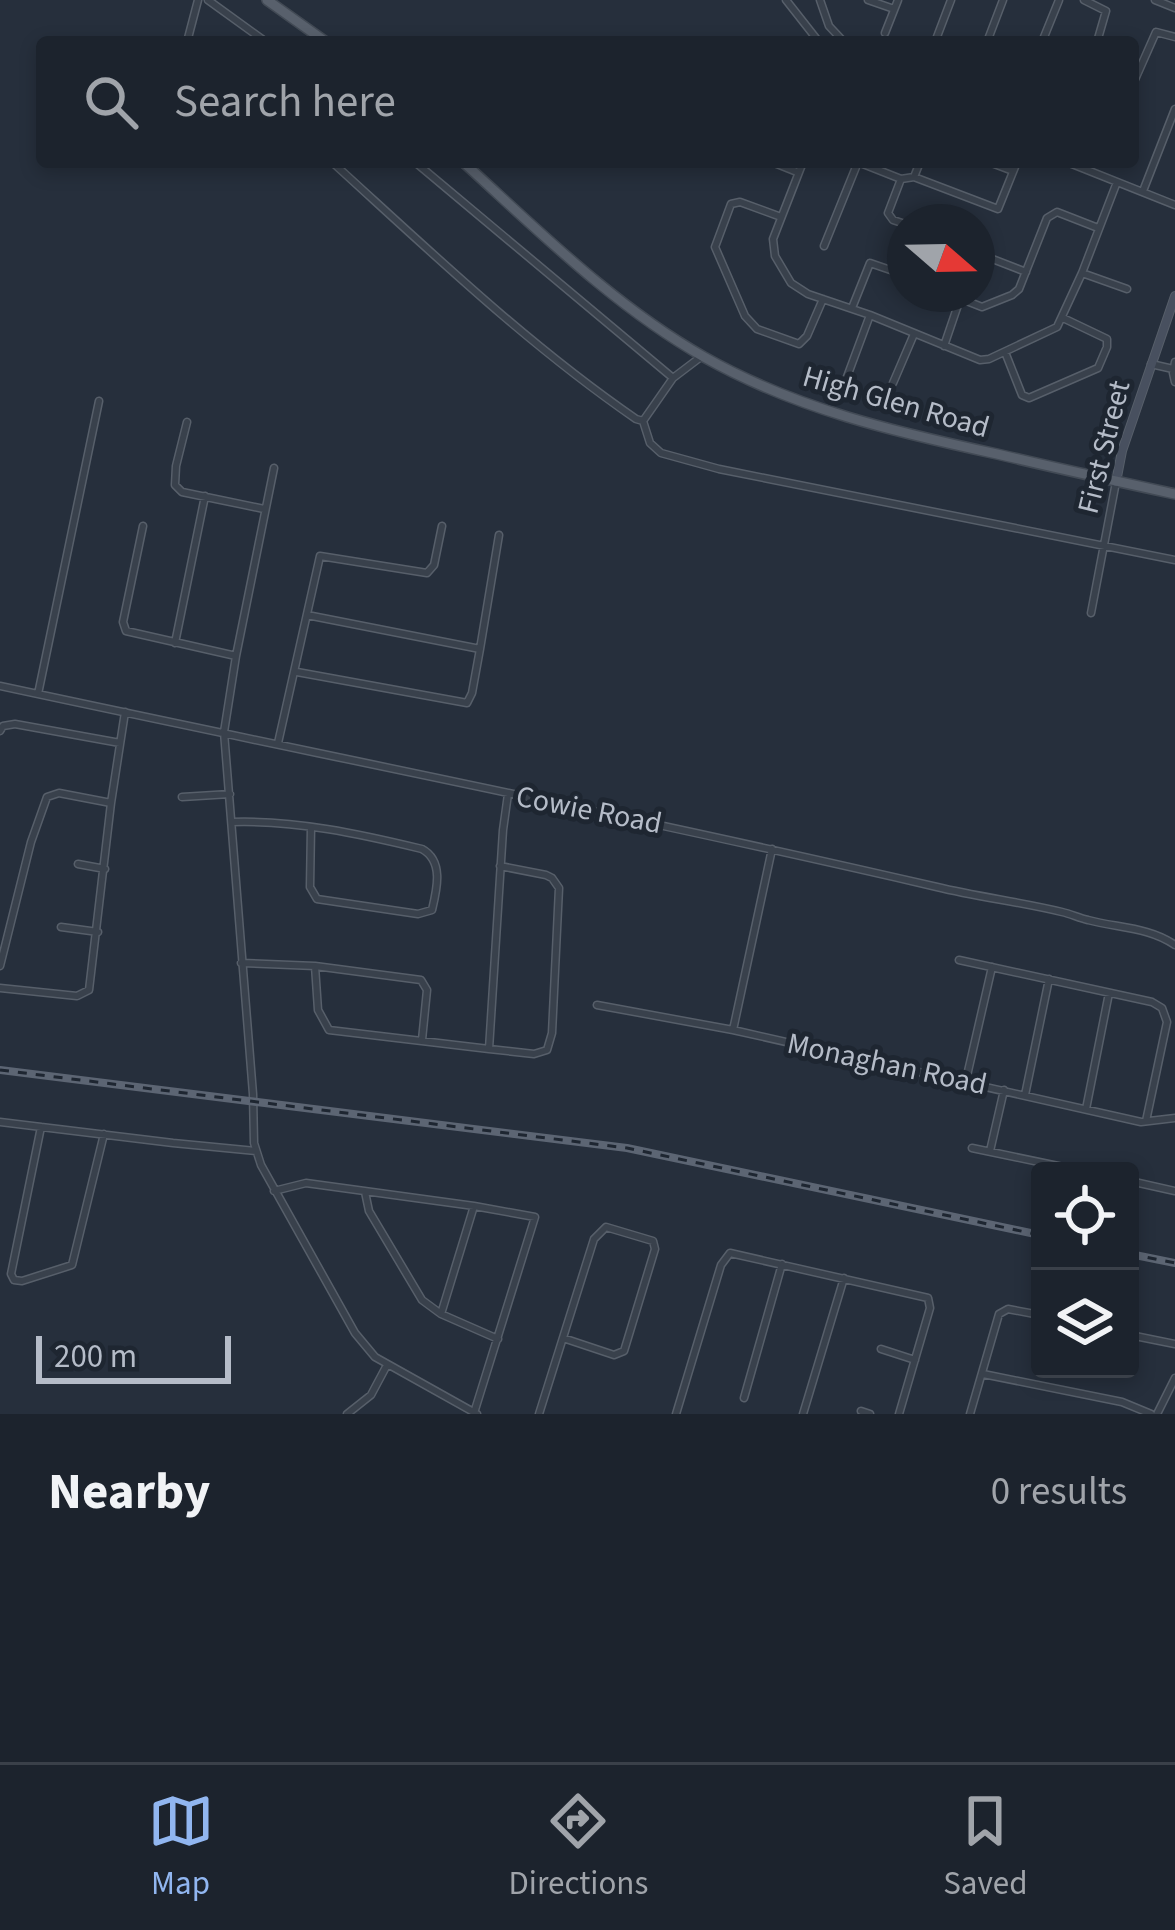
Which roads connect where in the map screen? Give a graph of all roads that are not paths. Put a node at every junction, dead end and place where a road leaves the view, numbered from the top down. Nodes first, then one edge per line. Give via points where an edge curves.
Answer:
1 (203, 0) edge
2 (267, 0) edge
3 (786, 0) edge
4 (820, 0) edge
5 (868, 0) edge
6 (951, 0) edge
7 (1003, 0) edge
8 (1059, 0) edge
9 (1084, 0) edge
10 (1155, 0) edge
11 (896, 4) edge
12 (1175, 8) edge
13 (885, 33) dead end
14 (189, 36) edge
15 (257, 36) edge
16 (318, 36) edge
17 (814, 36) edge
18 (839, 36) edge
19 (937, 36) edge
20 (989, 36) edge
21 (1044, 36) edge
22 (1099, 36) edge
23 (1175, 38) edge
24 (1139, 70) edge
25 (1175, 109) edge
26 (339, 168) edge
27 (422, 168) edge
28 (470, 168) edge
29 (788, 168) edge
30 (801, 168) edge
31 (855, 168) edge
32 (873, 168) edge
33 (918, 168) edge
34 (1005, 168) edge
35 (1014, 168) edge
36 (1082, 168) edge
37 (1100, 168) edge
38 (1013, 171) junction
39 (799, 172) junction
40 (1097, 174) junction
41 (914, 177) junction
42 (901, 179) junction
43 (1117, 182) junction
44 (1142, 191) junction
45 (892, 204) edge
46 (1175, 205) edge
47 (781, 217) junction
48 (1098, 228) junction
49 (824, 246) dead end
50 (995, 260) edge
51 (887, 268) edge
52 (1026, 272) junction
53 (1082, 273) junction
54 (1127, 289) dead end
55 (1175, 296) edge
56 (823, 299) junction
57 (995, 302) edge
58 (852, 309) junction
59 (956, 312) edge
60 (869, 315) junction
61 (1063, 318) junction
62 (914, 334) junction
63 (944, 346) junction
64 (1005, 352) junction
65 (702, 356) junction
66 (1151, 364) junction
67 (1174, 365) edge
68 (673, 378) junction
69 (893, 382) dead end
70 (1175, 382) edge
71 (841, 393) dead end
72 (98, 401) dead end
73 (643, 421) junction
74 (187, 422) dead end
75 (274, 468) dead end
76 (1116, 482) junction
77 (1175, 494) edge
78 (206, 496) junction
79 (265, 509) junction
80 (143, 526) dead end
81 (442, 526) dead end
82 (499, 535) dead end
83 (1104, 546) junction
84 (1175, 560) edge
85 (1091, 613) dead end
86 (308, 615) junction
87 (175, 643) junction
88 (480, 649) junction
89 (236, 656) junction
90 (296, 672) junction
91 (0, 686) edge
92 (38, 694) junction
93 (125, 712) junction
94 (0, 730) edge
95 (224, 732) junction
96 (120, 743) junction
97 (278, 743) junction
98 (230, 794) junction
99 (508, 794) junction
100 (182, 797) dead end
101 (111, 803) junction
102 (232, 822) junction
103 (311, 827) junction
104 (772, 849) junction
105 (78, 864) dead end
106 (500, 866) junction
107 (105, 869) junction
108 (61, 927) dead end
109 (98, 932) junction
110 (1175, 945) edge
111 (959, 960) dead end
112 (242, 963) junction
113 (0, 966) edge
114 (315, 966) junction
115 (992, 967) junction
116 (1049, 979) junction
117 (0, 988) edge
118 (1109, 993) junction
119 (597, 1005) dead end
120 (733, 1030) junction
121 (422, 1041) junction
122 (489, 1049) junction
123 (966, 1081) junction
124 (1004, 1090) junction
125 (1025, 1095) junction
126 (1086, 1109) junction
127 (1175, 1118) edge
128 (0, 1121) edge
129 (1146, 1121) junction
130 (41, 1126) junction
131 (104, 1134) junction
132 (972, 1148) dead end
133 (256, 1150) junction
134 (989, 1151) junction
135 (1040, 1162) edge
136 (1139, 1183) edge
137 (274, 1191) junction
138 (1175, 1191) edge
139 (364, 1192) junction
140 (474, 1206) junction
141 (782, 1264) junction
142 (844, 1278) junction
143 (441, 1314) junction
144 (1031, 1314) edge
145 (1139, 1337) edge
146 (563, 1338) junction
147 (499, 1339) junction
148 (1175, 1345) edge
149 (881, 1349) dead end
150 (915, 1360) junction
151 (387, 1365) junction
152 (983, 1374) junction
153 (1175, 1378) edge
154 (744, 1398) dead end
155 (476, 1413) edge
156 (347, 1414) edge
157 (539, 1414) edge
158 (676, 1414) edge
159 (803, 1414) edge
160 (899, 1414) edge
161 (970, 1414) edge
162 (1154, 1414) edge

1 - 14 street
1 - 15 street
2 - 16 main road
3 - 17 street
4 - 18 street
5 - 11 street
6 - 19 street
7 - 20 street
8 - 21 street
9 - 22 street via 1106,11
10 - 12 street
11 - 13 street
23 - 24 street via 1156,32
25 - 44 street
26 - 73 street via 540,346
27 - 68 street
28 - 65 main road, High Glen Road via 605,288
29 - 39 street
30 - 39 street
31 - 49 street
32 - 42 street
33 - 41 street
34 - 38 street
35 - 38 street
36 - 40 street
37 - 40 street
38 - 41 street via 995,209
39 - 47 street
40 - 43 street
41 - 42 street
42 - 45 street
43 - 44 street
43 - 48 street
44 - 46 street
47 - 56 street via 772,244 784,273
47 - 56 street via 731,204 718,237 717,254 745,316 757,329 799,344
48 - 52 street via 1050,214
48 - 53 street
50 - 52 street
51 - 58 street via 870,262
52 - 57 street via 1012,296
53 - 54 street
53 - 61 street
55 - 66 street, First Street
56 - 58 street
58 - 60 street
59 - 63 street
60 - 62 street
60 - 71 street
61 - 64 street via 1052,332
61 - 64 street via 1107,339 1095,370 1027,398
62 - 63 street
62 - 69 street
63 - 64 street via 980,360
65 - 68 street
65 - 76 main road, High Glen Road via 838,416
66 - 67 street
66 - 76 street, First Street
67 - 70 street
68 - 73 street
72 - 92 street
73 - 83 street via 661,453 719,469
74 - 78 street via 175,485
75 - 79 street
76 - 77 main road, High Glen Road
76 - 83 street, First Street
78 - 79 street
78 - 87 street
79 - 89 street
80 - 87 street via 123,622 126,632
81 - 86 street via 427,573 320,556
82 - 88 street
83 - 84 street
83 - 85 street, First Street
86 - 88 street
86 - 90 street
87 - 89 street
88 - 90 street via 467,703
89 - 95 street
90 - 97 street
91 - 92 street, Cowie Road
92 - 93 street, Cowie Road
93 - 95 street, Cowie Road
93 - 96 street
94 - 96 street via 21,724
95 - 97 street, Cowie Road
95 - 98 street
96 - 101 street
97 - 99 street, Cowie Road
98 - 100 street
98 - 102 street
99 - 104 street, Cowie Road
99 - 106 street
101 - 107 street
101 - 113 street via 47,797
102 - 103 street
102 - 112 street
103 - 103 street via 430,853 437,871 432,910 316,899
104 - 110 street, Cowie Road
104 - 120 street
105 - 107 street
106 - 122 street
106 - 122 street via 547,875 559,888 553,1010 544,1053
107 - 109 street
108 - 109 street
109 - 117 street via 84,994
111 - 115 street
112 - 114 street
112 - 133 street
114 - 121 street via 318,1010 329,1030
114 - 121 street via 421,980
115 - 116 street
115 - 123 street
116 - 118 street
116 - 125 street
118 - 126 street
118 - 129 street via 1152,1001 1167,1022
119 - 120 street, Monaghan Road
120 - 123 street, Monaghan Road
121 - 122 street
123 - 124 street, Monaghan Road
124 - 125 street, Monaghan Road
124 - 134 street
125 - 126 street, Monaghan Road
126 - 129 street, Monaghan Road
127 - 129 street, Monaghan Road
128 - 130 street
130 - 131 street
130 - 131 street via 14,1280 72,1265
131 - 133 street
132 - 134 street
133 - 137 street
134 - 135 street
136 - 138 street
137 - 139 street via 306,1184
137 - 151 street via 355,1333
139 - 140 street
139 - 143 street via 422,1300
140 - 143 street
140 - 147 street via 536,1217
141 - 142 street
141 - 154 street
141 - 158 street via 725,1257
142 - 150 street via 928,1298
142 - 159 street
143 - 147 street
144 - 152 street via 999,1314
145 - 148 street
146 - 146 street via 599,1231 653,1241 624,1351
146 - 157 street
147 - 155 street
149 - 150 street
150 - 160 street
151 - 155 street
151 - 156 street via 371,1395
152 - 161 street
152 - 162 street
153 - 162 street

